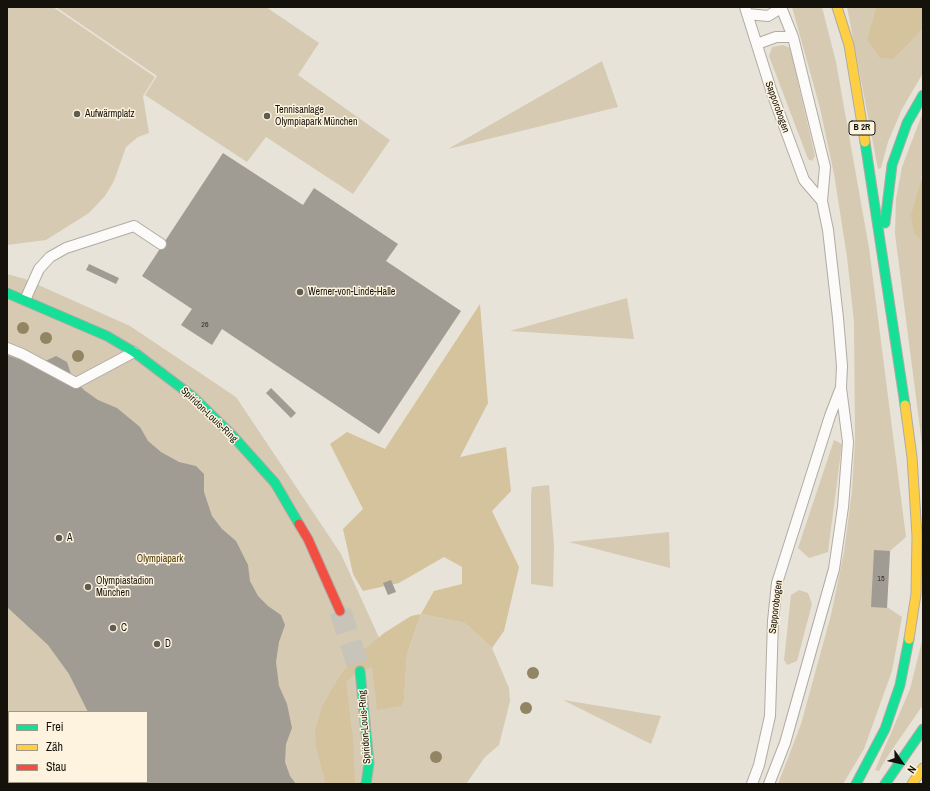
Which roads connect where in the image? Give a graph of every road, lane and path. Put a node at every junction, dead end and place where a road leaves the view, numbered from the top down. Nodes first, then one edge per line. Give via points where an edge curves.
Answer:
1 (781, 7) edge
2 (837, 7) edge
3 (746, 11) edge
4 (793, 37) junction
5 (757, 44) junction
6 (923, 95) edge
7 (822, 201) junction
8 (161, 244) dead end
9 (882, 250) junction
10 (7, 293) edge
11 (25, 300) junction
12 (7, 348) edge
13 (134, 352) junction
14 (841, 388) junction
15 (340, 611) tunnel mouth
16 (360, 671) tunnel mouth
17 (923, 729) edge
18 (923, 768) edge
19 (366, 784) edge
20 (752, 784) edge
21 (770, 784) edge
22 (856, 784) edge
23 (885, 784) edge
24 (912, 784) edge

1 - 3 lane via 768,16
1 - 4 lane, Sapporobogen
2 - 9 main road, B 2R via 849,45
3 - 5 lane, Sapporobogen
4 - 5 lane via 776,37
4 - 7 lane, Sapporobogen via 825,167
5 - 7 lane, Sapporobogen via 760,60 804,180
6 - 9 main road via 907,123 892,165
7 - 14 lane, Sapporobogen via 828,230 838,318
8 - 11 lane via 134,226 66,248 50,257 38,269
9 - 22 main road, B 2R via 912,457 917,536 916,594 900,685 885,729
10 - 11 main road, Spiridon-Louis-Ring
11 - 13 main road, Spiridon-Louis-Ring via 107,336
12 - 13 lane via 76,383
13 - 15 main road, Spiridon-Louis-Ring via 192,396 232,435 275,484 308,540
14 - 20 lane, Sapporobogen via 777,583 770,716
14 - 21 lane, Sapporobogen via 848,442 843,508 834,569 785,743
16 - 19 main road, Spiridon-Louis-Ring via 369,763
17 - 23 main road
18 - 24 main road

